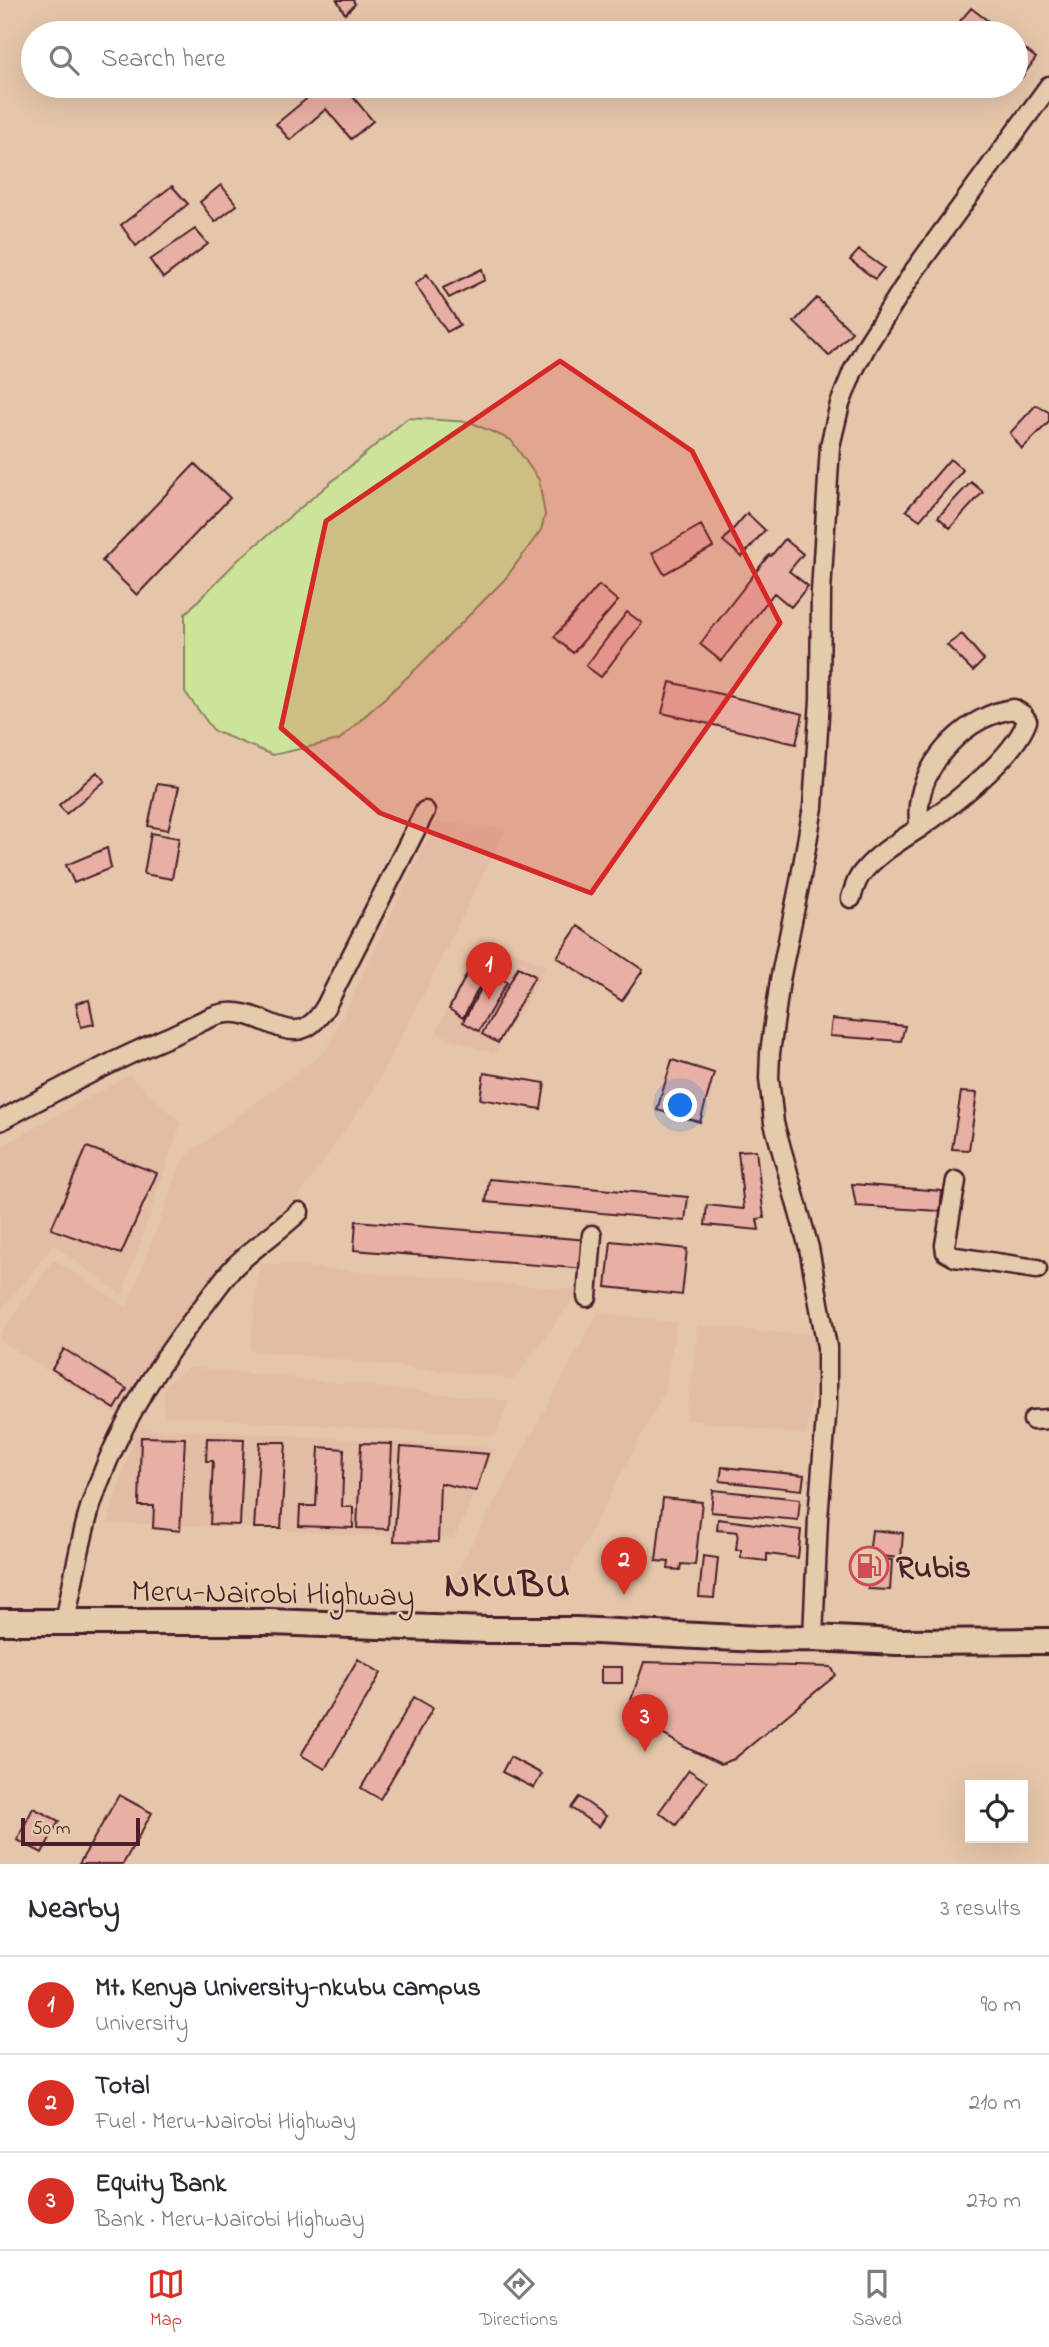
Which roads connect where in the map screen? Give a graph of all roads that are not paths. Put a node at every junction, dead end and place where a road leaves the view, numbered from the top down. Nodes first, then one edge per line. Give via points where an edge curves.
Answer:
1 (1049, 86) edge
2 (425, 811) dead end
3 (919, 828) junction
4 (851, 898) dead end
5 (0, 1121) edge
6 (956, 1181) dead end
7 (299, 1212) dead end
8 (592, 1235) dead end
9 (1037, 1269) dead end
10 (587, 1297) dead end
11 (0, 1622) edge
12 (65, 1623) junction
13 (813, 1638) junction
14 (1049, 1641) edge

1 - 13 street via 914,271 867,345 840,404 828,456 813,807 780,980 769,1078 774,1123 809,1248 827,1347 828,1405
2 - 5 street via 326,1006 312,1025 294,1031 255,1015 219,1014
3 - 3 street via 992,769 1015,744 1027,721 1023,715 1014,709 989,714 951,743 924,785
3 - 4 street via 869,865 859,876
6 - 9 street via 946,1252
7 - 12 street via 222,1281 124,1424 90,1510
8 - 10 street
11 - 12 highway, Meru-Nairobi Highway
12 - 13 highway, Meru-Nairobi Highway via 270,1622
13 - 14 highway, Meru-Nairobi Highway

